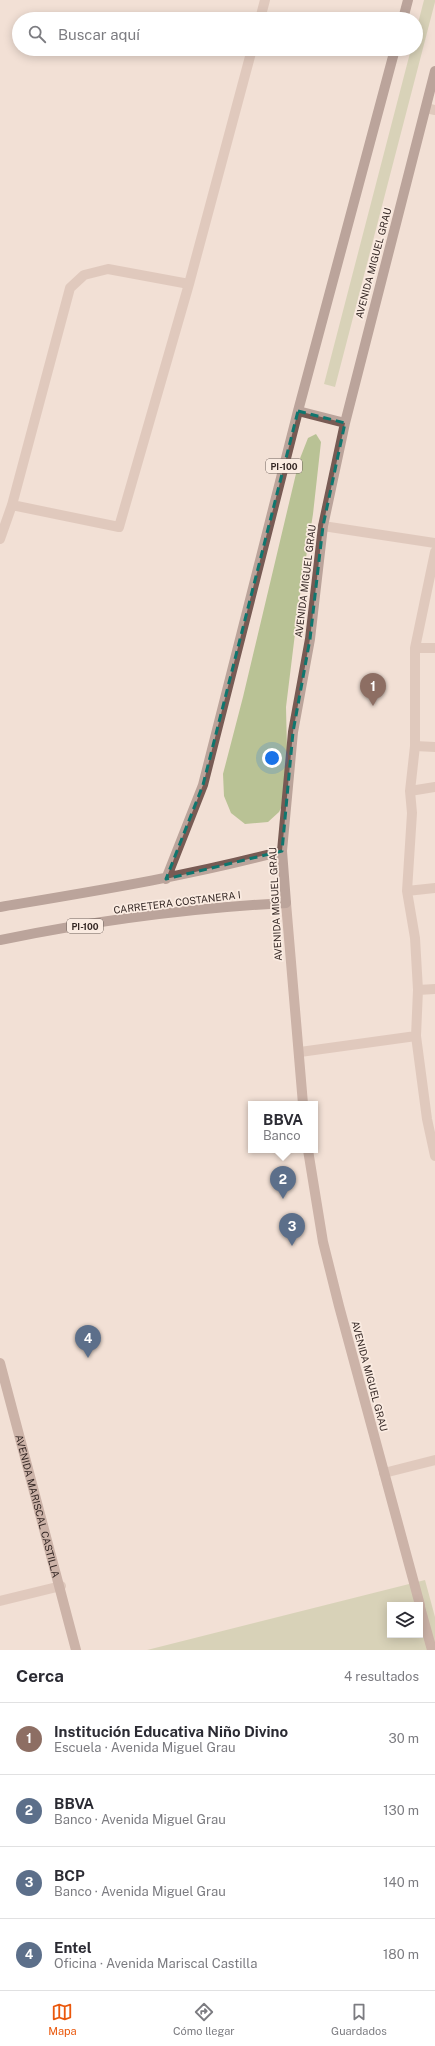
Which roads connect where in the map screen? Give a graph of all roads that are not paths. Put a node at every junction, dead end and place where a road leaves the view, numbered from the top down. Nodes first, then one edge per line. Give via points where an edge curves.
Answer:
1 (265, 0) edge
2 (408, 0) edge
3 (262, 12) edge
4 (405, 12) edge
5 (250, 56) edge
6 (393, 56) edge
7 (435, 71) edge
8 (430, 109) edge
9 (189, 284) junction
10 (298, 411) junction
11 (345, 423) junction
12 (12, 505) junction
13 (323, 526) junction
14 (0, 539) edge
15 (435, 543) edge
16 (435, 552) edge
17 (415, 648) junction
18 (435, 648) edge
19 (415, 746) junction
20 (435, 747) edge
21 (435, 787) edge
22 (410, 791) junction
23 (282, 851) junction
24 (166, 879) junction
25 (435, 888) edge
26 (408, 891) junction
27 (286, 903) junction
28 (0, 907) edge
29 (0, 940) edge
30 (435, 989) edge
31 (418, 990) junction
32 (416, 1036) junction
33 (300, 1052) junction
34 (303, 1101) edge
35 (431, 1118) edge
36 (308, 1153) edge
37 (435, 1156) edge
38 (0, 1363) edge
39 (435, 1460) edge
40 (384, 1473) junction
41 (60, 1586) junction
42 (0, 1601) edge
43 (419, 1602) edge
44 (423, 1617) edge
45 (76, 1650) edge
46 (432, 1650) edge

1 - 3 street
2 - 4 main road
5 - 9 street
6 - 10 main road, PI-100
7 - 8 main road, AVENIDA MIGUEL GRAU
8 - 11 main road, AVENIDA MIGUEL GRAU
9 - 12 street via 108,270 84,275 70,288
9 - 12 street via 120,528
10 - 11 main road
10 - 24 main road, PI-100 via 203,785
11 - 13 main road, AVENIDA MIGUEL GRAU
12 - 14 street
13 - 15 street
13 - 23 main road, AVENIDA MIGUEL GRAU via 310,639 293,732
16 - 17 street
17 - 18 street
17 - 19 street
19 - 20 street
19 - 22 street
21 - 22 street
22 - 26 street via 412,813
23 - 24 main road
23 - 27 main road, AVENIDA MIGUEL GRAU
24 - 28 main road
25 - 26 street
26 - 31 street via 415,938
27 - 29 main road, CARRETERA COSTANERA I / PI-100 via 222,906
27 - 33 main road, AVENIDA MIGUEL GRAU
30 - 31 street
31 - 32 street
32 - 33 street
32 - 35 street
33 - 34 main road, AVENIDA MIGUEL GRAU
35 - 37 street
36 - 40 main road, AVENIDA MIGUEL GRAU via 323,1242
38 - 41 main road, AVENIDA MARISCAL CASTILLA
39 - 40 street
40 - 43 main road, AVENIDA MIGUEL GRAU
41 - 42 street
41 - 45 main road, AVENIDA MARISCAL CASTILLA
44 - 46 main road, AVENIDA MIGUEL GRAU

